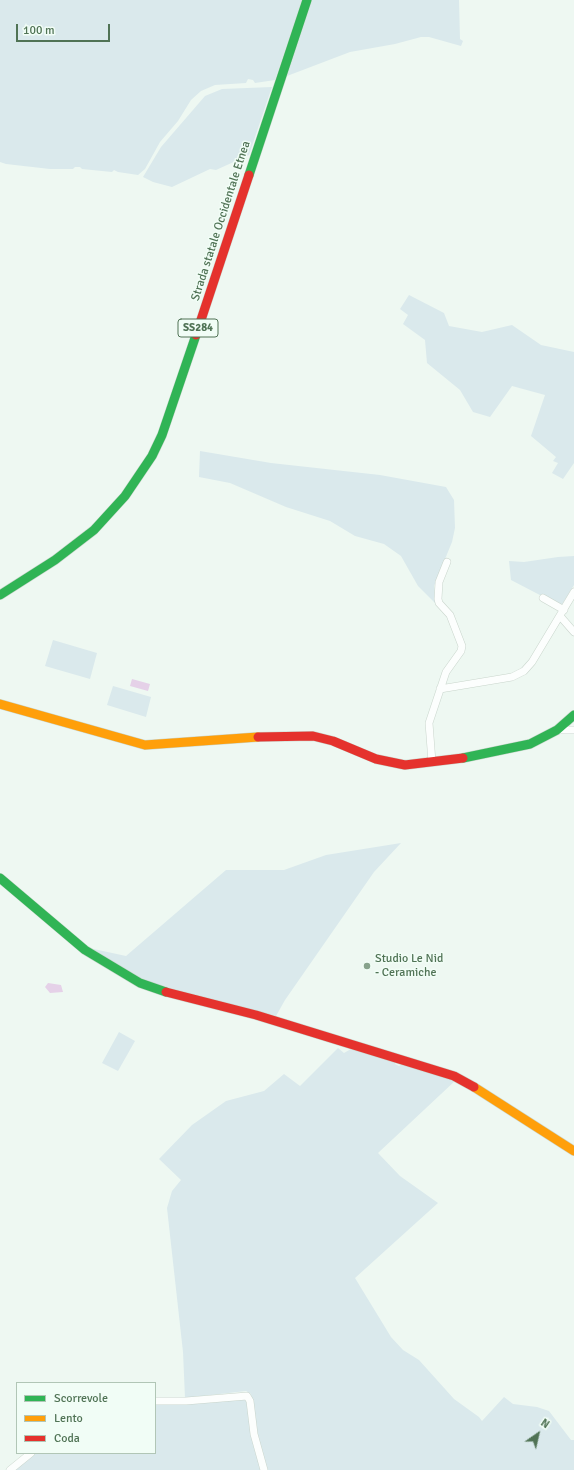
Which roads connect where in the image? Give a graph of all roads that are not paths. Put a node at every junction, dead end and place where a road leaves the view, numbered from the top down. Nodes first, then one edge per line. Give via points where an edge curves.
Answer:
1 (307, 0) edge
2 (447, 562) dead end
3 (574, 592) edge
4 (0, 595) edge
5 (543, 598) dead end
6 (564, 610) junction
7 (560, 616) junction
8 (574, 632) edge
9 (440, 689) junction
10 (0, 704) edge
11 (574, 715) edge
12 (556, 730) junction
13 (574, 730) edge
14 (432, 762) junction
15 (0, 878) edge
16 (574, 1151) edge
17 (156, 1400) edge
18 (30, 1454) edge
19 (10, 1470) edge
20 (264, 1470) edge

1 - 4 street, Strada statale Occidentale Etnea / SS284 via 174,401 154,450 125,496 94,530 55,560
2 - 9 street via 439,582 438,599 450,615 462,651 446,672
3 - 6 street
5 - 6 street
6 - 7 street
7 - 8 street
7 - 9 street via 528,668 517,676
9 - 14 street via 429,723
10 - 14 street via 145,745 280,735 313,736 394,764
11 - 12 street
12 - 13 street
12 - 14 street via 530,744 516,748
15 - 16 street via 85,950 148,987 256,1015 454,1076
17 - 20 street via 186,1401 247,1396
18 - 19 street

